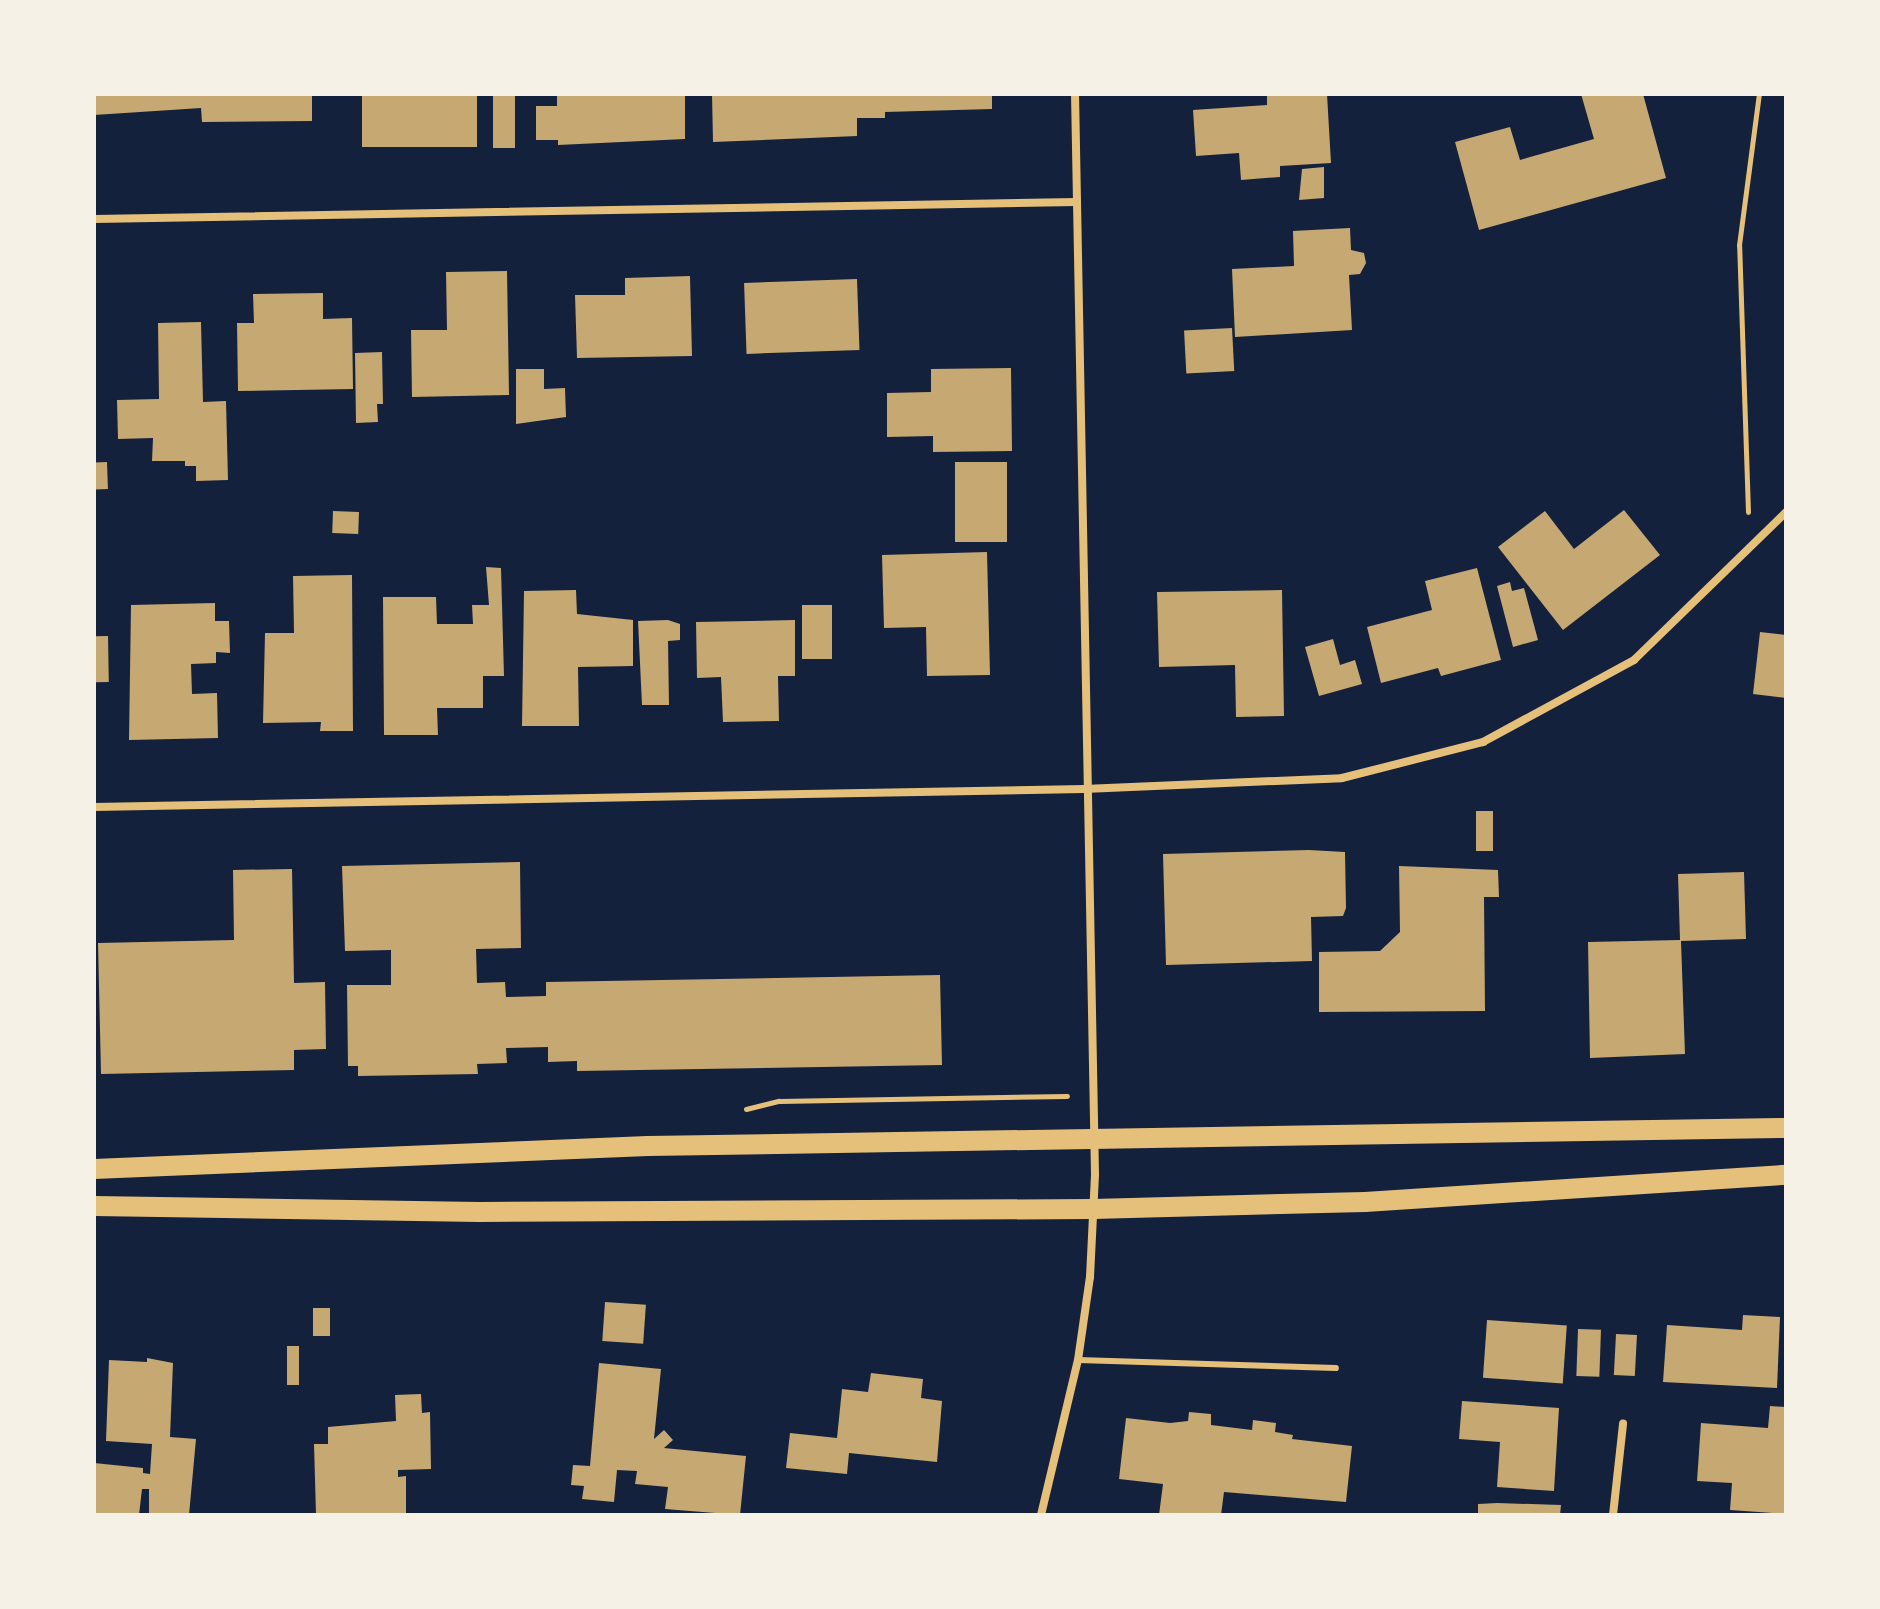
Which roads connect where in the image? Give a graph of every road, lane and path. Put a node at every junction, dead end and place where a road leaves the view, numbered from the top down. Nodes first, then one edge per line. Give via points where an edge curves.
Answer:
1 (1075, 94) edge
2 (1759, 94) edge
3 (1077, 202) junction
4 (94, 219) edge
5 (1786, 512) edge
6 (1750, 553) junction
7 (1084, 789) junction
8 (94, 807) edge
9 (1786, 1128) edge
10 (1095, 1140) junction
11 (94, 1169) edge
12 (1786, 1175) edge
13 (94, 1206) edge
14 (1093, 1209) junction
15 (1078, 1360) junction
16 (1336, 1368) dead end
17 (1623, 1424) dead end
18 (1041, 1515) edge
19 (1613, 1515) edge

1 - 3 street
2 - 6 path via 1739,245
3 - 4 street
3 - 7 street
5 - 6 street
6 - 7 street via 1634,660 1483,742 1342,778
7 - 8 street
7 - 10 street
9 - 10 main road
10 - 11 main road via 648,1146
10 - 14 street
12 - 14 main road via 1365,1202
13 - 14 main road via 480,1212
14 - 15 street
15 - 16 lane
15 - 18 street
17 - 19 street

